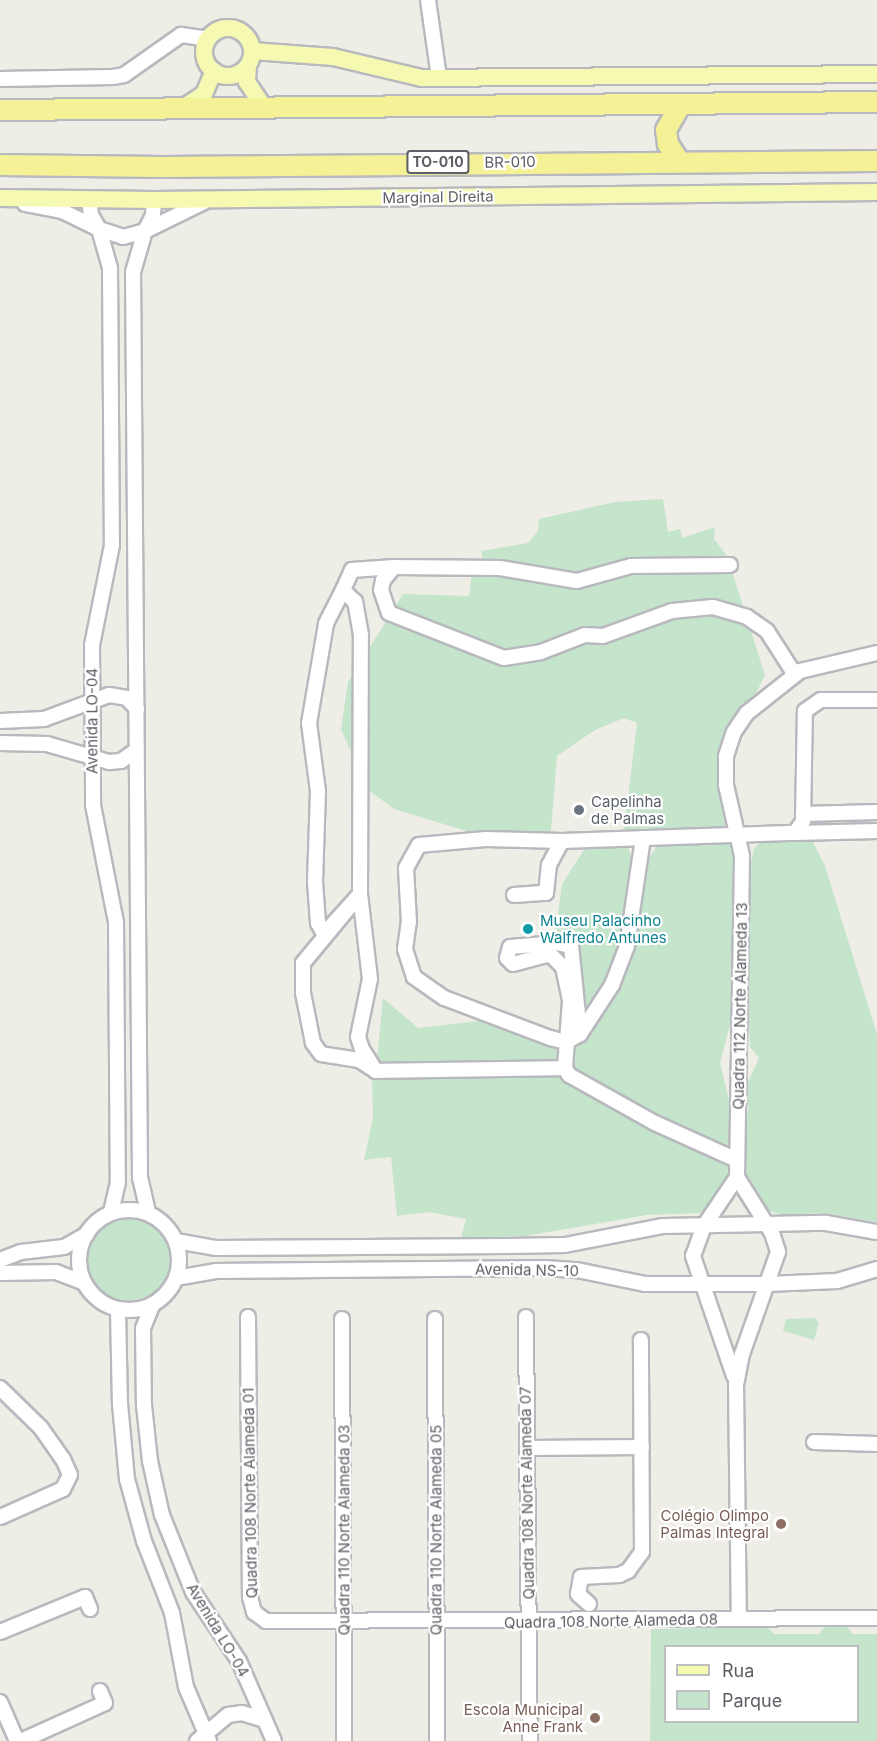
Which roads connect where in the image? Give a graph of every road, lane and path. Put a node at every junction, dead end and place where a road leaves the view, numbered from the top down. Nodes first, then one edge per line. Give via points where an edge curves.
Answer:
1 (428, 0) edge
2 (208, 39) junction
3 (250, 59) junction
4 (214, 71) junction
5 (877, 75) edge
6 (439, 77) junction
7 (0, 79) edge
8 (877, 102) edge
9 (681, 104) junction
10 (263, 106) junction
11 (181, 109) junction
12 (0, 110) edge
13 (877, 161) edge
14 (680, 162) junction
15 (0, 165) edge
16 (877, 192) edge
17 (0, 199) edge
18 (89, 199) junction
19 (210, 199) junction
20 (154, 200) junction
21 (99, 229) junction
22 (145, 231) junction
23 (730, 565) dead end
24 (394, 567) junction
25 (343, 590) junction
26 (877, 653) edge
27 (795, 675) junction
28 (877, 700) edge
29 (92, 702) junction
30 (137, 709) junction
31 (0, 721) edge
32 (0, 743) edge
33 (137, 750) junction
34 (92, 757) junction
35 (877, 812) edge
36 (803, 814) junction
37 (877, 831) edge
38 (795, 833) junction
39 (738, 834) junction
40 (644, 838) junction
41 (562, 841) junction
42 (360, 894) junction
43 (514, 895) dead end
44 (324, 934) junction
45 (580, 1034) junction
46 (566, 1042) junction
47 (565, 1068) junction
48 (376, 1071) junction
49 (737, 1160) junction
50 (736, 1178) junction
51 (148, 1212) junction
52 (111, 1213) junction
53 (704, 1226) junction
54 (768, 1226) junction
55 (877, 1232) edge
56 (87, 1234) junction
57 (176, 1241) junction
58 (0, 1260) edge
59 (877, 1269) edge
60 (0, 1274) edge
61 (176, 1278) junction
62 (84, 1282) junction
63 (703, 1284) junction
64 (768, 1284) junction
65 (153, 1306) junction
66 (118, 1310) junction
67 (248, 1317) dead end
68 (526, 1317) dead end
69 (342, 1319) dead end
70 (435, 1319) dead end
71 (641, 1340) dead end
72 (736, 1384) junction
73 (0, 1388) edge
74 (814, 1442) dead end
75 (877, 1444) edge
76 (642, 1447) junction
77 (527, 1448) junction
78 (0, 1517) edge
79 (589, 1604) dead end
80 (90, 1608) dead end
81 (877, 1618) edge
82 (739, 1619) junction
83 (344, 1622) junction
84 (436, 1622) junction
85 (529, 1622) junction
86 (0, 1632) edge
87 (100, 1691) dead end
88 (0, 1702) edge
89 (265, 1720) junction
90 (204, 1738) edge
91 (19, 1741) edge
92 (274, 1741) edge
93 (344, 1741) edge
94 (437, 1741) edge
95 (530, 1741) edge

1 - 6 street
2 - 3 main road via 222,28 236,28 247,36
2 - 4 main road via 205,59
2 - 7 street via 181,35 124,75
3 - 4 main road via 236,75
3 - 6 main road via 333,57 407,77
3 - 10 main road via 247,82
4 - 11 main road via 204,94
5 - 6 main road
8 - 9 highway
9 - 10 highway
9 - 14 highway via 666,130 668,144
10 - 11 highway
11 - 12 highway
13 - 14 highway, BR-010 / TO-010
14 - 15 highway, BR-010 / TO-010
16 - 19 main road, Marginal Direita
17 - 18 main road, Marginal Direita
17 - 21 street via 51,208
18 - 20 main road, Marginal Direita
18 - 21 street, Avenida LO-04 via 91,215
19 - 20 main road, Marginal Direita
19 - 22 street
20 - 22 street via 153,217
21 - 22 street via 117,237
21 - 29 street, Avenida LO-04 via 110,273 113,534 110,571 92,645
22 - 30 street via 133,272
23 - 24 street via 631,566 577,582 500,568
24 - 25 street via 352,570
24 - 27 street via 382,580 381,590 389,613 504,658 541,652 585,635 603,636 672,611 713,607 747,617 767,630
25 - 42 street via 355,602 361,635
25 - 44 street via 325,631 309,723 318,791 315,882 318,923
26 - 27 street
27 - 39 street, Quadra 112 Norte Alameda 13 via 756,704 734,732 726,756 726,785
28 - 36 street via 821,700 805,711
29 - 30 street via 115,695 127,698
29 - 31 street via 39,720
29 - 34 street, Avenida LO-04
30 - 33 street
32 - 34 street via 39,742
33 - 34 street via 116,762
33 - 51 street via 140,1178
34 - 52 street, Avenida LO-04 via 94,816 116,913 118,1182
35 - 36 street
36 - 38 street via 802,827
37 - 38 street
38 - 39 street
39 - 40 street
39 - 49 street, Quadra 112 Norte Alameda 13 via 742,856
40 - 41 street
40 - 45 street via 636,906 624,957 603,1001
41 - 43 street via 549,865 546,893
41 - 46 street via 486,839 419,845 406,868 409,922 405,949 414,977 430,992
42 - 44 street
42 - 48 street via 370,979 358,1037
44 - 48 street via 303,963 303,993 313,1043 321,1054 359,1060
45 - 46 street
45 - 46 street via 571,946 557,943 510,947 507,958 513,964 541,953 559,961 569,993
46 - 47 street
47 - 48 street
47 - 49 street via 575,1080
49 - 50 street, Quadra 112 Norte Alameda 13
50 - 53 street
50 - 54 street
51 - 52 street
51 - 57 street via 165,1225
52 - 56 street
53 - 54 street, Avenida NS-10
53 - 57 street, Avenida NS-10 via 644,1228 565,1245 216,1248
53 - 63 street via 693,1256
54 - 55 street, Avenida NS-10 via 843,1224
54 - 64 street via 778,1252
56 - 58 street via 64,1247 21,1252
56 - 62 street via 80,1258
57 - 61 street
59 - 64 street, Avenida NS-10 via 837,1281
60 - 62 street via 56,1272
61 - 63 street, Avenida NS-10 via 215,1271 545,1268 577,1270 645,1284
61 - 65 street
62 - 66 street via 100,1302
63 - 64 street, Avenida NS-10
63 - 72 street
64 - 72 street via 742,1354
65 - 66 street
65 - 89 street, Avenida LO-04 via 143,1328 144,1405 150,1461 162,1515 196,1599 239,1661
66 - 90 street, Avenida LO-04 via 120,1404 127,1479 144,1541 172,1613 186,1687
67 - 83 street, Quadra 108 Norte Alameda 01 via 251,1605 266,1621
68 - 77 street, Quadra 108 Norte Alameda 07
69 - 83 street, Quadra 110 Norte Alameda 03
70 - 84 street, Quadra 110 Norte Alameda 05
71 - 76 street
72 - 82 street
73 - 78 street via 52,1443 67,1465 70,1478 63,1489
74 - 75 street
76 - 77 street
76 - 79 street via 642,1552 628,1571 619,1575 581,1577 578,1594
77 - 85 street, Quadra 108 Norte Alameda 07
80 - 86 street via 85,1597
81 - 82 street, Quadra 108 Norte Alameda 08
82 - 85 street, Quadra 108 Norte Alameda 08
83 - 84 street, Quadra 108 Norte Alameda 08
83 - 93 street, Quadra 110 Norte Alameda 03
84 - 85 street, Quadra 108 Norte Alameda 08
84 - 94 street, Quadra 110 Norte Alameda 05
85 - 95 street, Quadra 108 Norte Alameda 07
87 - 91 street via 105,1703
88 - 91 street
89 - 90 street via 235,1713 220,1718
89 - 92 street, Avenida LO-04

